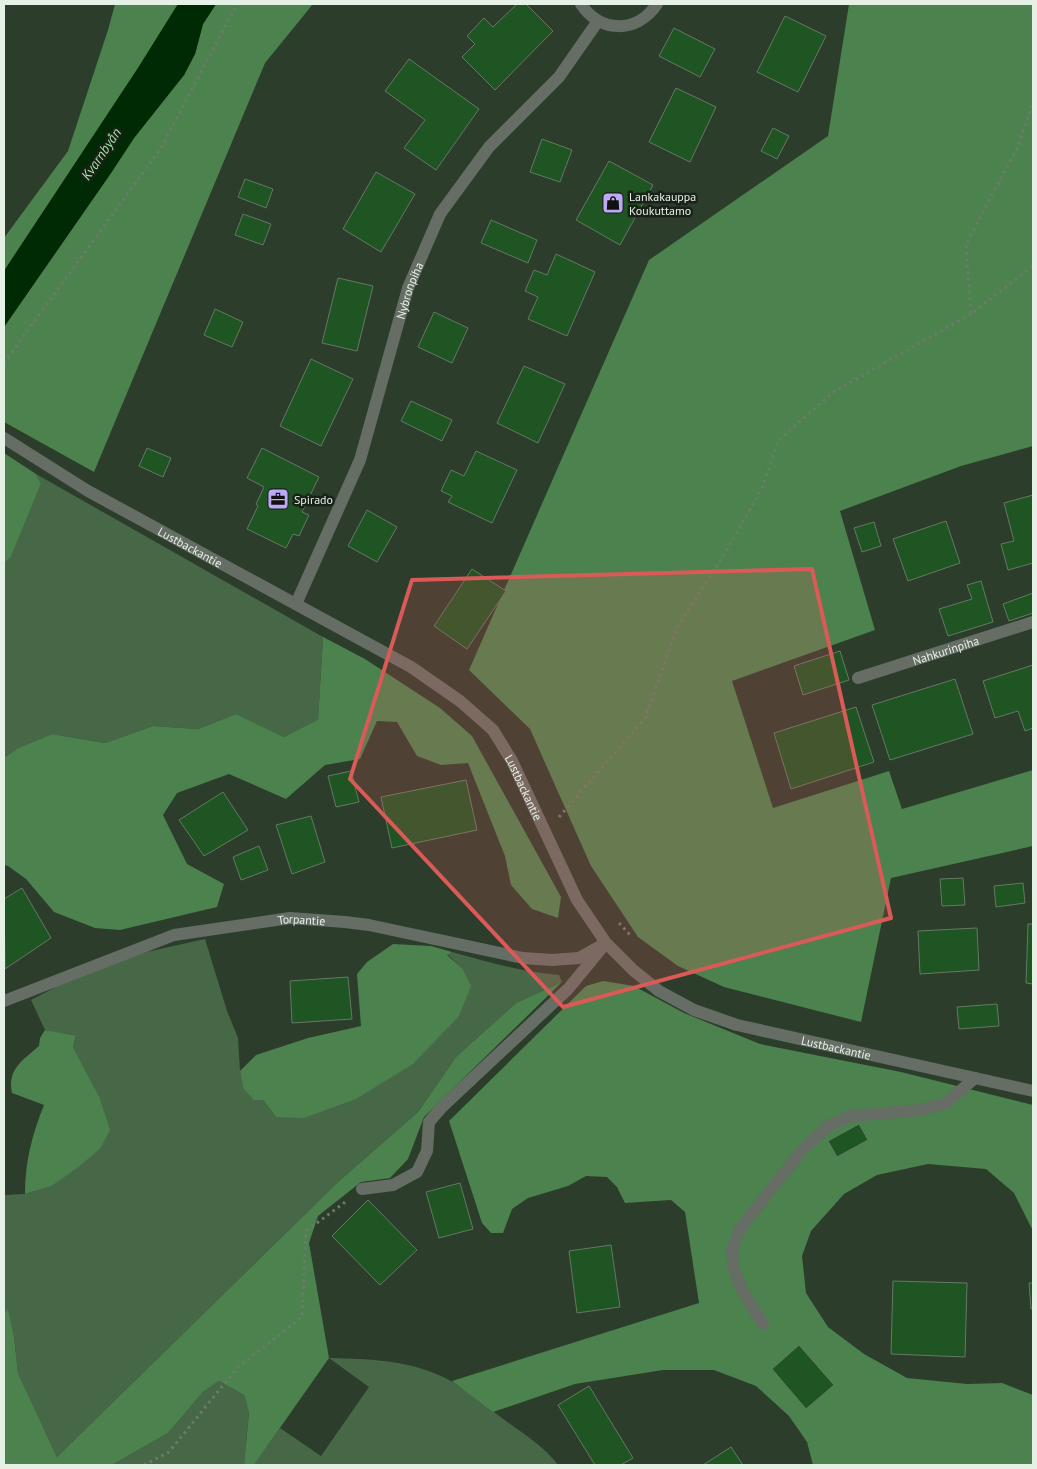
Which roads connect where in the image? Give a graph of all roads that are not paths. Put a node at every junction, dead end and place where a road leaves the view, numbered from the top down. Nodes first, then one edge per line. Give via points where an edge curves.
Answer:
1 (581, 4) edge
2 (657, 4) edge
3 (598, 21) junction
4 (4, 438) edge
5 (296, 604) junction
6 (1033, 622) edge
7 (858, 678) dead end
8 (606, 943) junction
9 (4, 1002) edge
10 (975, 1078) junction
11 (1033, 1091) edge
12 (362, 1189) road end
13 (762, 1324) dead end

1 - 3 street via 586,13
2 - 3 street via 640,21 627,26 612,26
3 - 5 street, Nybronpiha via 559,77 489,147 440,214 408,288 360,460
4 - 5 street, Lustbackantie via 88,491
5 - 8 street, Lustbackantie via 411,667 460,701 493,730 512,760 577,900
6 - 7 street, Nahkurinpiha
8 - 9 street, Torpantie via 579,958 523,958 369,925 290,918 174,935
8 - 10 street, Lustbackantie via 659,991 694,1010 737,1025
8 - 12 street via 568,989 442,1106 429,1122 427,1151 417,1172 393,1185
10 - 11 street, Lustbackantie
10 - 13 street via 946,1103 921,1110 851,1116 830,1125 803,1149 740,1230 732,1250 741,1288

